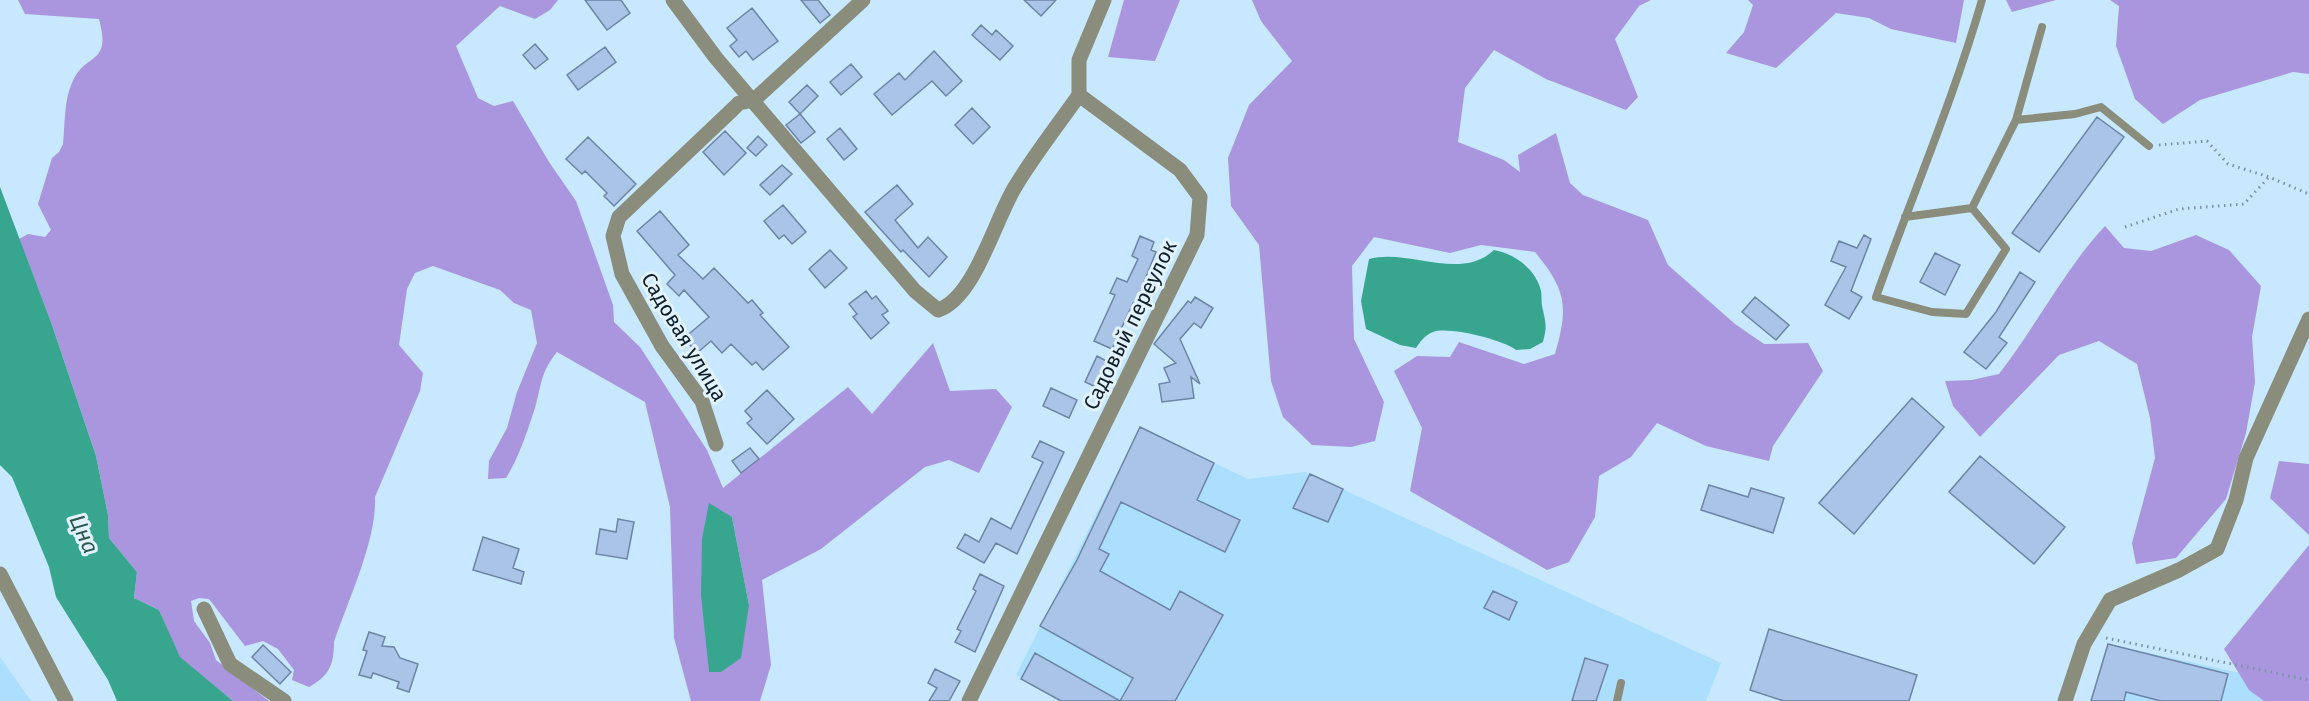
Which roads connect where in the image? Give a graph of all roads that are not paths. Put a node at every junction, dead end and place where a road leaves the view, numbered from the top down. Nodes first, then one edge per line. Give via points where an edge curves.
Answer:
1 (674, 0) edge
2 (863, 0) edge
3 (1104, 0) edge
4 (1982, 0) edge
5 (2042, 27) dead end
6 (1078, 95) junction
7 (754, 100) junction
8 (2016, 120) junction
9 (2149, 146) road end
10 (1972, 208) junction
11 (1905, 217) junction
12 (2309, 319) edge
13 (716, 444) dead end
14 (1, 576) edge
15 (204, 609) dead end
16 (1621, 683) dead end
17 (66, 701) edge
18 (284, 701) edge
19 (969, 701) edge
20 (1617, 701) edge
21 (2065, 701) edge

1 - 7 street via 716,58
2 - 7 street, Садовая улица
3 - 6 street via 1079,60
4 - 11 lane via 1967,52
5 - 8 lane
6 - 7 street via 1015,187 966,286 949,307 938,310 915,291
6 - 19 street, Садовый переулок via 1180,170 1200,197 1197,235
7 - 13 street, Садовая улица via 739,103 619,217 613,236 622,274 662,346 702,401
8 - 9 lane via 2101,107
8 - 10 lane
10 - 11 lane
10 - 11 lane via 2006,249 1966,314 1932,312 1876,297
12 - 21 street via 2246,458 2236,500 2217,549 2110,600 2084,644
14 - 17 street
15 - 18 street via 230,664
16 - 20 lane

